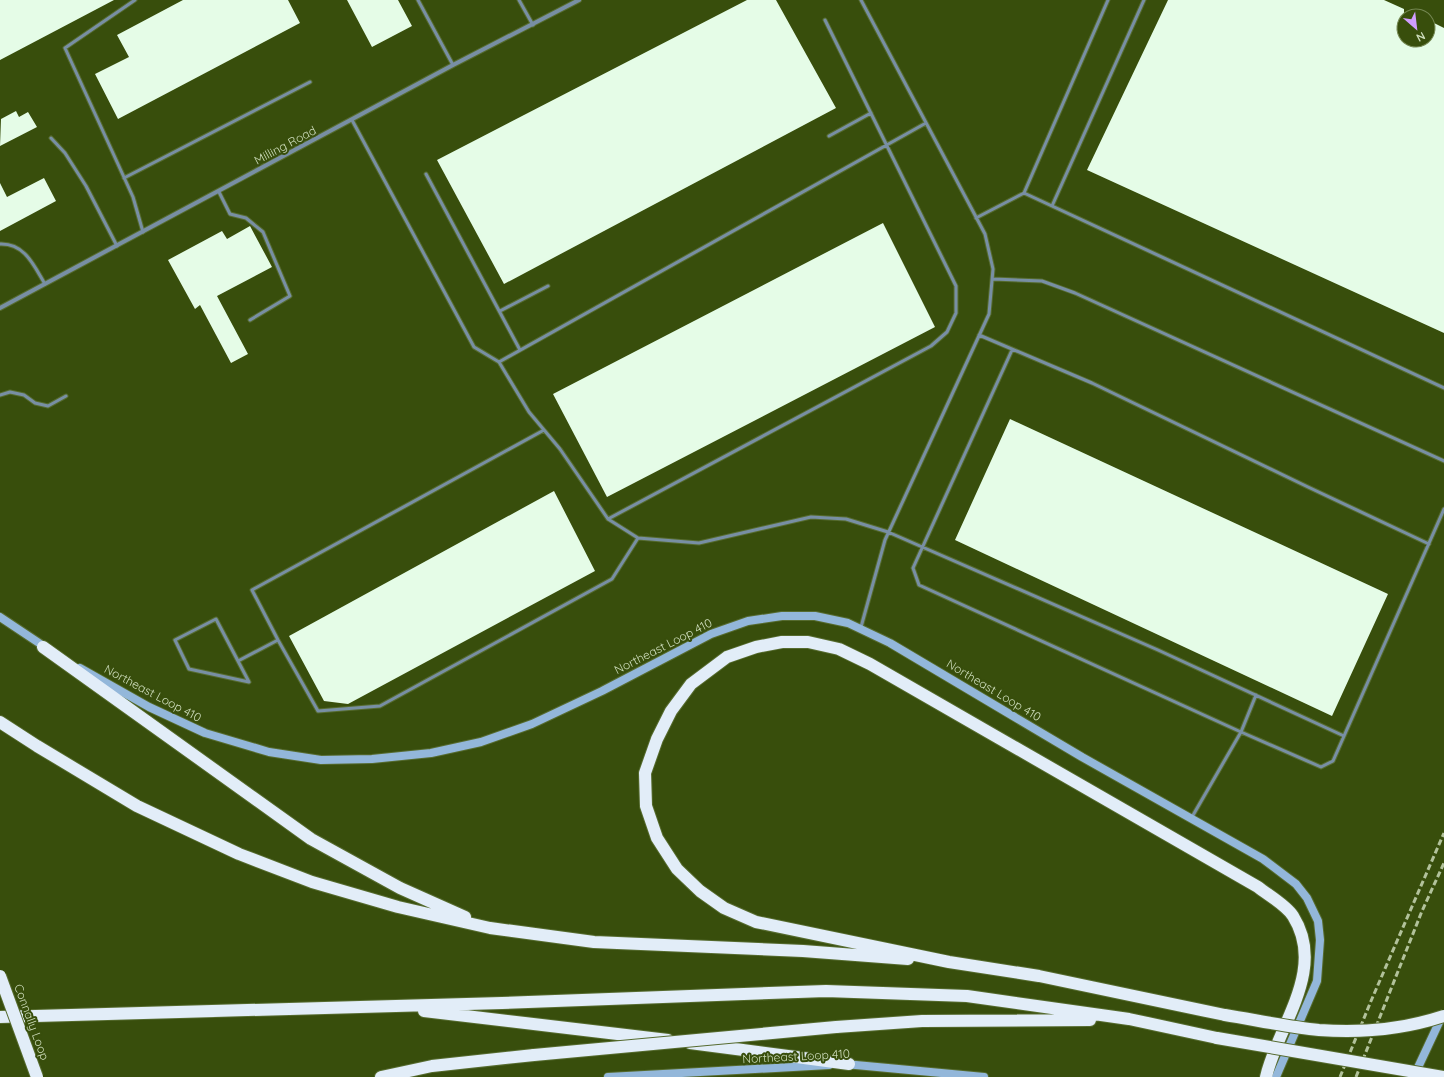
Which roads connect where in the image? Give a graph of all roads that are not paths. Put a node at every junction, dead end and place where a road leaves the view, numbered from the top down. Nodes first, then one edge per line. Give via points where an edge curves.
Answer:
1 (135, 0) edge
2 (418, 0) edge
3 (519, 0) edge
4 (579, 0) edge
5 (861, 0) edge
6 (1108, 0) edge
7 (1144, 0) edge
8 (825, 20) dead end
9 (532, 25) junction
10 (453, 66) junction
11 (310, 82) dead end
12 (871, 113) junction
13 (352, 120) junction
14 (926, 123) junction
15 (829, 136) dead end
16 (51, 138) dead end
17 (887, 145) junction
18 (426, 174) dead end
19 (124, 178) junction
20 (219, 192) junction
21 (1024, 193) junction
22 (1052, 206) junction
23 (976, 218) junction
24 (143, 232) junction
25 (0, 244) edge
26 (117, 246) junction
27 (992, 279) junction
28 (45, 284) junction
29 (548, 286) dead end
30 (0, 308) edge
31 (500, 311) junction
32 (250, 320) dead end
33 (979, 336) junction
34 (520, 350) junction
35 (1012, 350) junction
36 (499, 362) junction
37 (1444, 388) edge
38 (0, 395) edge
39 (66, 396) dead end
40 (544, 430) junction
41 (1444, 461) edge
42 (1444, 509) edge
43 (608, 519) junction
44 (888, 532) junction
45 (638, 538) junction
46 (1429, 544) junction
47 (922, 547) junction
48 (0, 618) edge
49 (860, 629) junction
50 (278, 640) junction
51 (43, 647) junction
52 (238, 661) junction
53 (1256, 695) junction
54 (0, 722) edge
55 (1241, 732) junction
56 (1344, 736) junction
57 (1191, 818) junction
58 (490, 928) junction
59 (949, 962) junction
60 (0, 976) edge
61 (379, 1006) junction
62 (1444, 1011) edge
63 (1444, 1016) edge
64 (0, 1017) edge
65 (1129, 1020) junction
66 (849, 1064) junction
67 (37, 1077) edge
68 (381, 1077) edge
69 (608, 1077) edge
70 (980, 1077) edge
71 (1266, 1077) edge
72 (1276, 1077) edge
73 (1413, 1077) edge
74 (1444, 1077) edge

1 - 19 lane via 65,48
2 - 10 lane
3 - 9 lane
4 - 9 street, Milling Road
5 - 14 lane
6 - 21 lane
7 - 22 lane
8 - 12 lane
9 - 10 street, Milling Road
10 - 13 street, Milling Road
11 - 19 lane
12 - 15 lane
12 - 17 lane
13 - 20 street, Milling Road
13 - 36 lane via 474,347
14 - 17 lane
14 - 23 lane
16 - 26 lane via 65,153 86,186
17 - 34 lane
17 - 43 lane via 956,286 956,313 947,332 931,346
18 - 31 lane
19 - 24 lane via 133,197
20 - 24 street, Milling Road
20 - 32 lane via 230,214 246,218 263,232 290,296
21 - 22 lane
21 - 23 lane
22 - 37 lane
23 - 27 lane via 984,234 994,269
24 - 26 street, Milling Road
25 - 28 lane via 20,248 26,253
26 - 28 street, Milling Road
27 - 33 lane via 989,314
27 - 41 lane via 1042,281 1075,293
28 - 30 street, Milling Road
29 - 31 lane
31 - 34 lane
33 - 35 lane
33 - 44 lane
34 - 36 lane
35 - 46 lane via 1092,383
35 - 47 lane
36 - 40 lane via 529,412
38 - 39 lane via 10,392 24,395 35,403 48,406
40 - 43 lane
40 - 50 lane via 252,590
42 - 46 lane
43 - 45 lane
44 - 45 lane via 846,519 811,517 699,543
44 - 47 lane
44 - 49 lane
45 - 50 lane via 612,579 380,706 318,711
46 - 56 lane
47 - 53 lane
47 - 55 lane via 913,568 919,585
48 - 51 main road, Northeast Loop 410
49 - 51 main road, Northeast Loop 410 via 848,623 815,616 782,616 748,621 711,634 532,724 460,747 431,753 372,759 321,760 269,752 205,733 149,707
49 - 57 main road, Northeast Loop 410 via 890,643
50 - 52 lane
51 - 58 highway via 311,839 400,888
52 - 52 lane via 216,619 175,640 189,669 249,682
53 - 55 lane
53 - 56 lane
54 - 58 highway via 137,806 239,854 312,882 390,905
55 - 56 lane via 1321,767 1333,761
55 - 57 lane
57 - 72 main road, Northeast Loop 410 via 1263,859 1296,884 1307,898 1318,921 1320,940 1317,981
58 - 59 highway via 594,942 803,951
59 - 63 highway, bridge via 1039,976 1225,1015 1318,1030 1349,1031 1397,1027
59 - 71 highway via 756,922 724,908 700,891 677,869 657,838 646,806 645,773 656,739 671,711 691,684 727,657 756,647 782,642 808,642 839,649 870,664 1258,888 1293,915 1302,934 1306,957 1304,979
60 - 67 highway, Connally Loop, bridge
61 - 64 highway
61 - 65 highway via 826,991 967,996
61 - 66 highway via 598,1031
62 - 73 main road
65 - 68 highway, bridge via 922,1021 836,1027 432,1066
65 - 74 highway, bridge via 1217,1038
66 - 69 main road, Northeast Loop 410
66 - 70 main road, Northeast Loop 410

